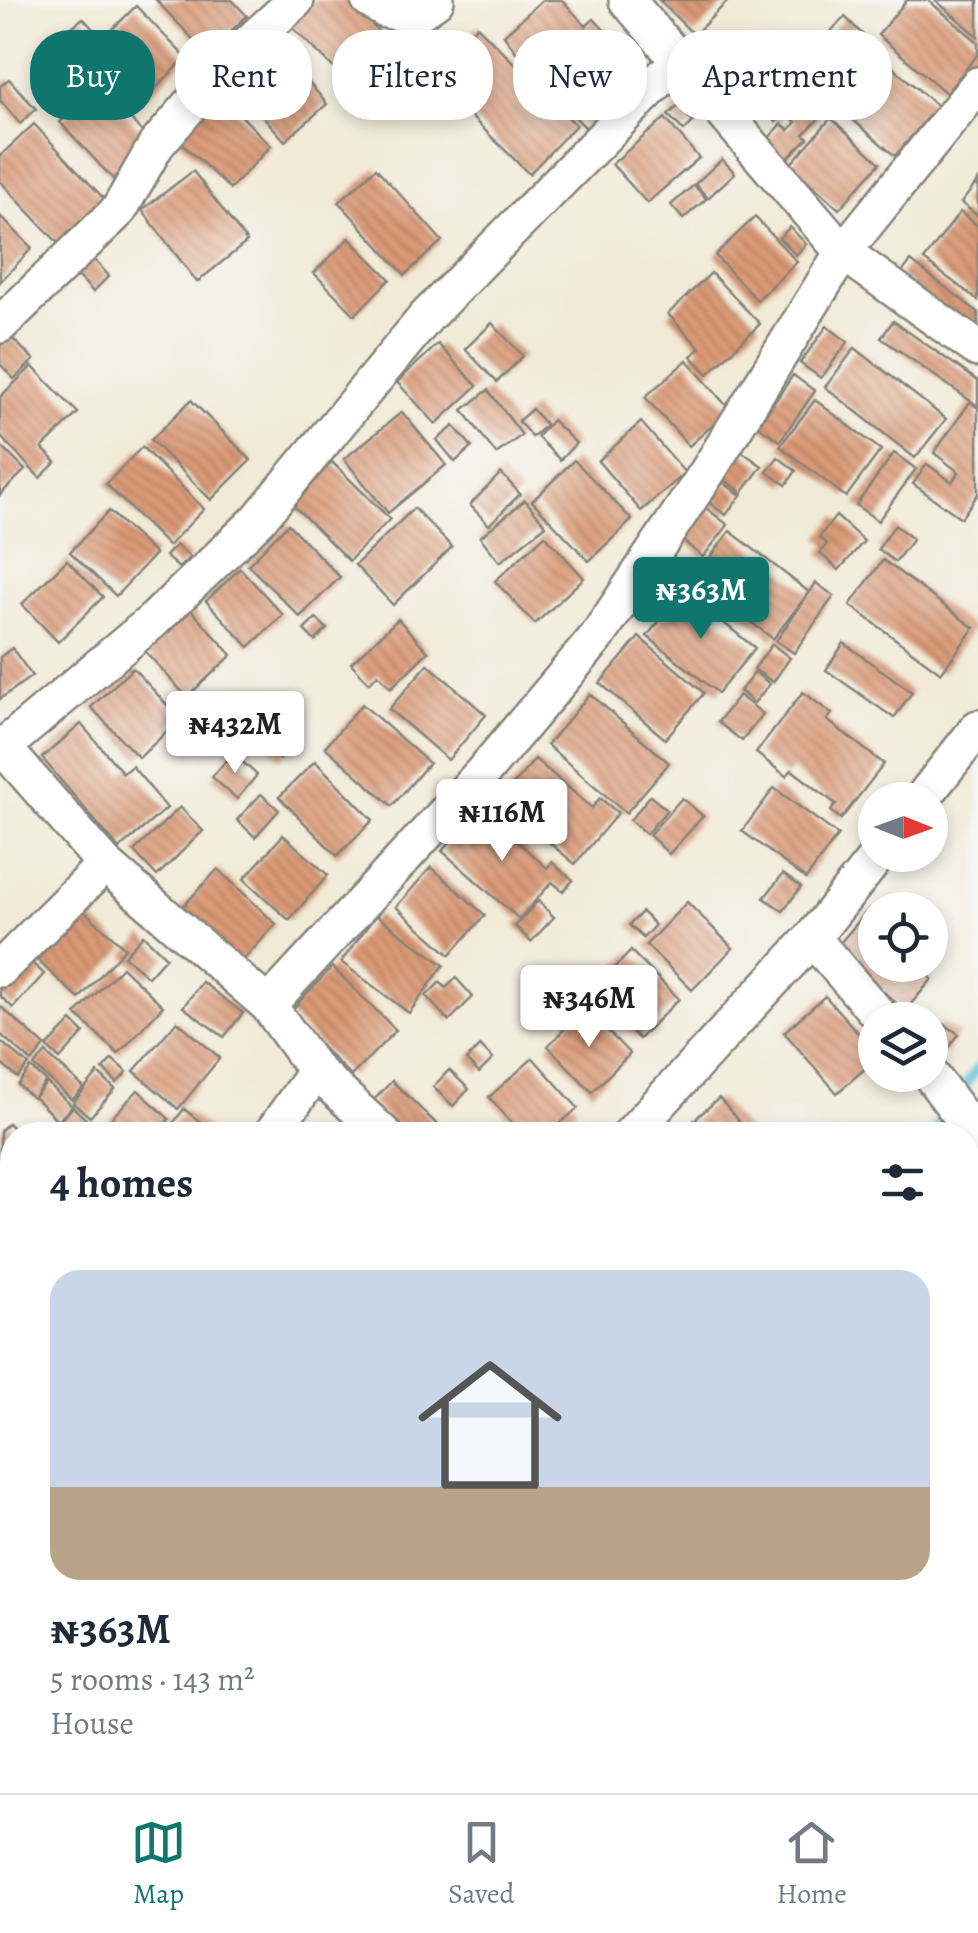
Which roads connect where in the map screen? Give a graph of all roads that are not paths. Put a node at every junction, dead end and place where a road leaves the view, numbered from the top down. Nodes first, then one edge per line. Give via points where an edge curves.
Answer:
1 (296, 0) edge
2 (370, 0) edge
3 (436, 0) edge
4 (627, 0) edge
5 (667, 45) edge
6 (667, 72) edge
7 (978, 84) edge
8 (731, 120) edge
9 (842, 252) junction
10 (6, 307) edge
11 (978, 349) edge
12 (978, 728) edge
13 (2, 746) edge
14 (935, 782) edge
15 (104, 864) junction
16 (864, 872) edge
17 (812, 938) junction
18 (0, 969) edge
19 (867, 1002) edge
20 (268, 1005) junction
21 (316, 1071) junction
22 (280, 1122) edge
23 (371, 1122) edge
24 (642, 1122) edge

1 - 10 street via 227,63 156,146 119,210
2 - 3 street via 415,15
4 - 5 street
6 - 13 street via 426,317 258,520 155,618
7 - 9 street
8 - 9 street
9 - 11 street
9 - 20 street via 597,637
12 - 14 street
13 - 15 street
15 - 18 street
15 - 20 street
16 - 17 street
17 - 19 street
17 - 24 street
20 - 21 street
21 - 22 street
21 - 23 street

